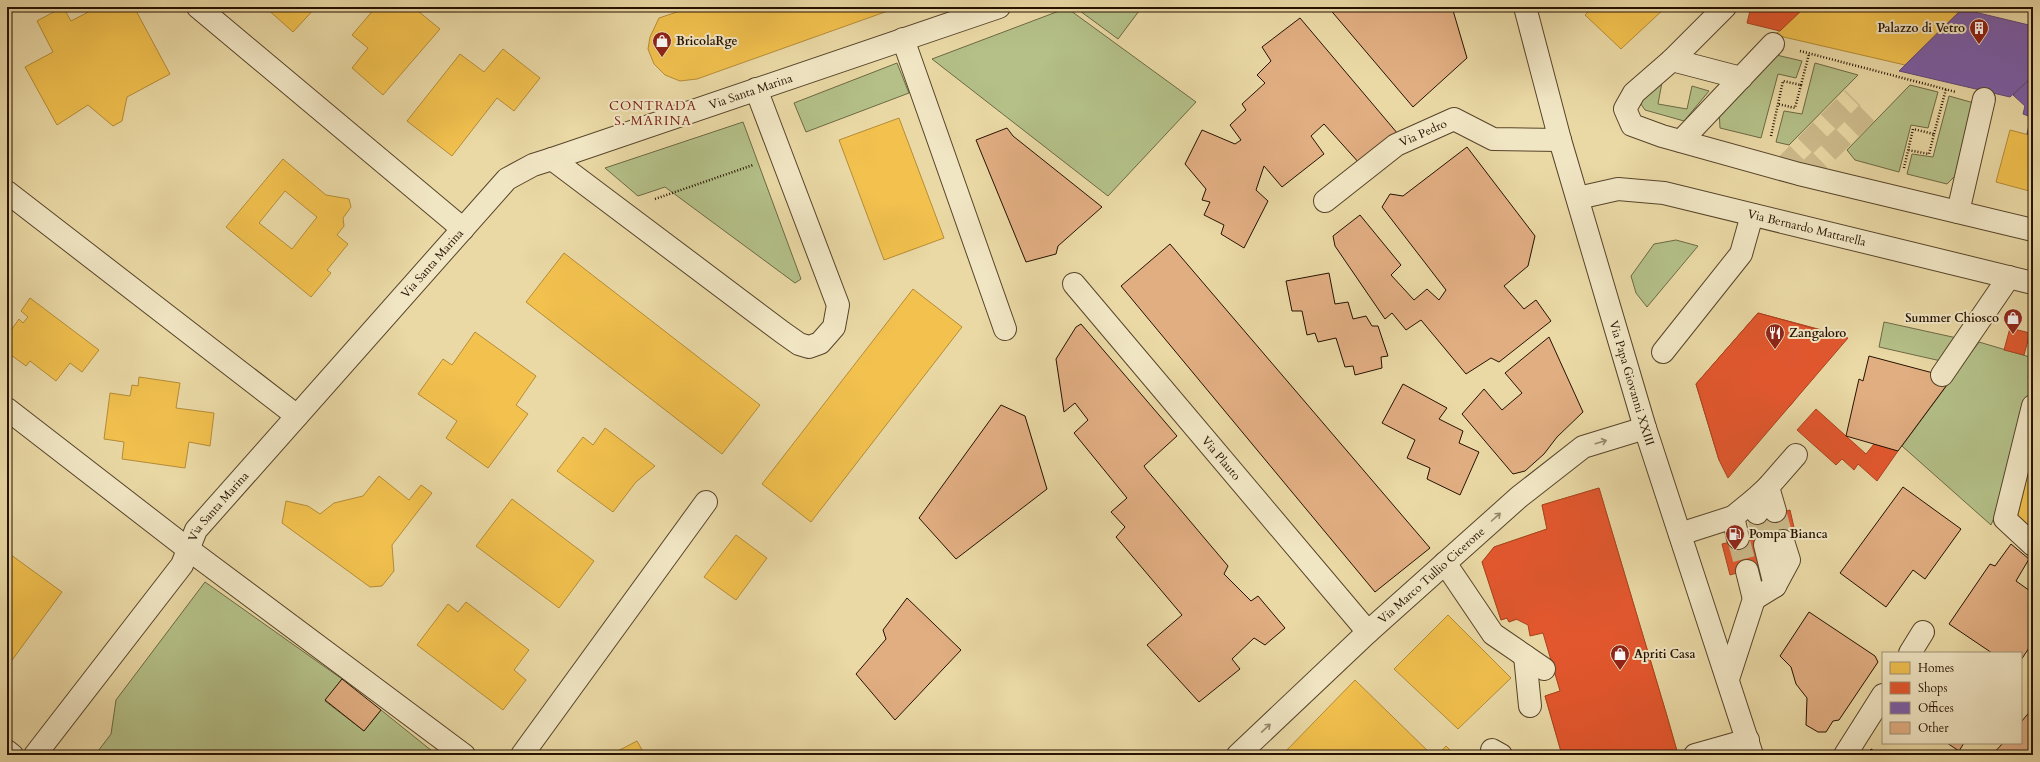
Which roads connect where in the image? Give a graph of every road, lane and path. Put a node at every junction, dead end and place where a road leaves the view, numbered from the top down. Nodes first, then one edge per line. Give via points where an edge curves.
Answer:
1 (198, 7) edge
2 (999, 7) edge
3 (1526, 7) edge
4 (1725, 7) edge
5 (904, 39) junction
6 (1773, 44) joint
7 (1809, 54) junction
8 (1672, 60) junction
9 (1741, 78) junction
10 (1801, 85) junction
11 (756, 89) junction
12 (1946, 89) junction
13 (1984, 99) joint
14 (1778, 104) junction
15 (1934, 134) junction
16 (1560, 140) junction
17 (1681, 141) junction
18 (1908, 150) junction
19 (781, 155) junction
20 (552, 159) junction
21 (1764, 164) junction
22 (7, 192) edge
23 (1578, 198) junction
24 (1897, 198) junction
25 (1325, 201) dead end
26 (621, 211) junction
27 (1958, 212) junction
28 (1752, 215) junction
29 (463, 229) junction
30 (2033, 230) edge
31 (2009, 277) junction
32 (2033, 283) edge
33 (1074, 284) dead end
34 (1005, 329) dead end
35 (1663, 352) dead end
36 (1942, 375) dead end
37 (2033, 406) edge
38 (7, 409) edge
39 (297, 416) junction
40 (1645, 428) junction
41 (1796, 455) dead end
42 (706, 502) dead end
43 (1733, 517) junction
44 (1680, 534) junction
45 (1738, 538) tunnel mouth
46 (1774, 543) tunnel mouth
47 (2033, 544) edge
48 (188, 549) junction
49 (1445, 563) junction
50 (1747, 571) tunnel mouth
51 (1754, 599) junction
52 (1368, 632) junction
53 (1923, 632) dead end
54 (1911, 652) edge
55 (1525, 656) junction
56 (1544, 669) dead end
57 (1728, 679) junction
58 (1882, 697) edge
59 (1530, 706) dead end
60 (1750, 748) edge
61 (7, 751) edge
62 (1240, 754) edge
63 (12, 755) edge
64 (35, 755) edge
65 (464, 755) edge
66 (522, 755) edge
67 (1696, 755) edge
68 (1845, 755) edge

1 - 29 street
2 - 5 street, Via Santa Marina
3 - 16 street, Via Papa Giovanni XXIII
4 - 8 street
5 - 11 street, Via Santa Marina
5 - 34 street
6 - 7 path
6 - 9 street
7 - 10 path
7 - 12 path
8 - 9 street
8 - 17 street via 1634,93 1625,109 1632,125
9 - 17 street
10 - 14 path via 1796,108
10 - 14 path via 1783,80
11 - 19 street
11 - 20 street, Via Santa Marina
12 - 13 path
12 - 15 path
13 - 27 street
14 - 21 path
15 - 18 path via 1929,154
15 - 18 path via 1913,129
16 - 23 street, Via Papa Giovanni XXIII
16 - 25 street, Via Pedro via 1493,139 1454,119 1396,145
17 - 21 street
18 - 24 path
19 - 26 path
19 - 26 street via 838,305 834,327 828,336 809,347 799,344 782,332
20 - 26 street
20 - 29 street, Via Santa Marina via 533,165 507,179
21 - 24 street
22 - 39 street
23 - 28 street, Via Bernardo Mattarella via 1618,189 1664,193
23 - 40 street, Via Papa Giovanni XXIII
24 - 27 street
27 - 30 street
28 - 31 street, Via Bernardo Mattarella
28 - 35 street via 1741,254
29 - 39 street, Via Santa Marina
31 - 32 street, Via Bernardo Mattarella
31 - 36 street
33 - 52 street, Via Plauto
37 - 47 street via 2005,519
38 - 48 street
39 - 48 street, Via Santa Marina via 196,530
40 - 44 street, Via Papa Giovanni XXIII
49 -> 40 street, Via Marco Tullio Cicerone via 1519,497 1583,447
41 - 43 street via 1764,503
42 - 66 street
43 - 44 street
43 - 45 street
44 - 57 street, Via Papa Giovanni XXIII
46 - 51 street via 1789,560 1775,586
48 - 64 street, Via Santa Marina via 182,565
48 - 65 street
49 - 52 street, Via Marco Tullio Cicerone
49 - 55 street via 1493,634
50 - 51 street
51 - 57 street
62 -> 52 street, Via Marco Tullio Cicerone
53 - 54 street
55 - 56 street
55 - 59 street
57 - 60 street, Via Papa Giovanni XXIII
58 - 68 street
60 - 67 street
61 - 63 street

